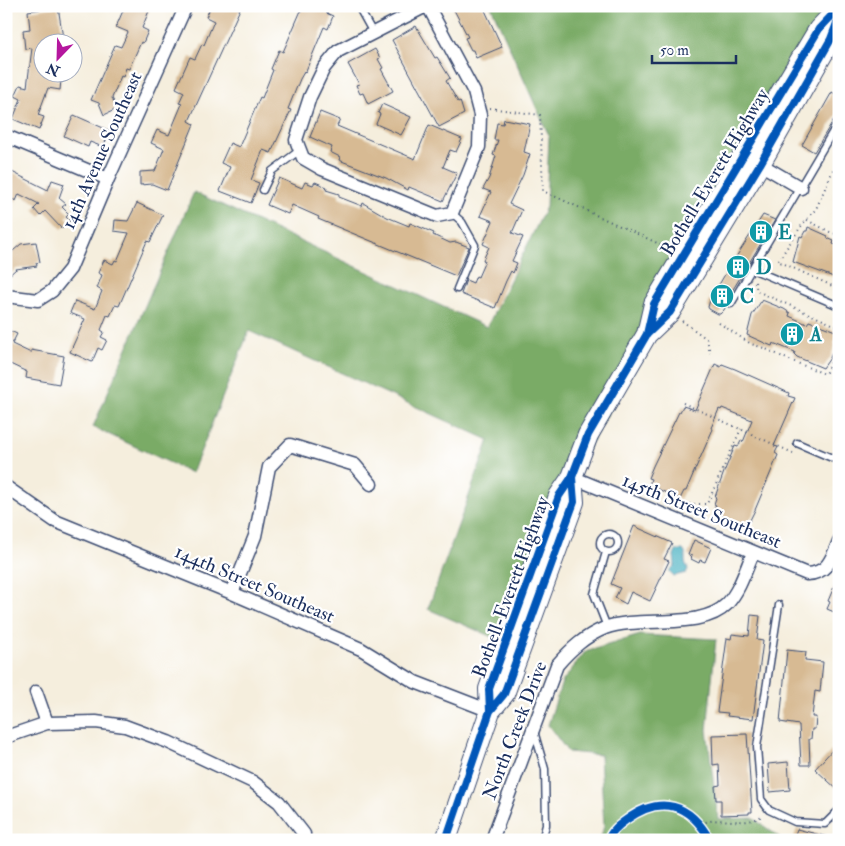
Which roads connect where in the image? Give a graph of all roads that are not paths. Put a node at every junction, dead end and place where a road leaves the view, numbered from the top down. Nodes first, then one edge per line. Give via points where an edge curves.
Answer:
1 (186, 6) edge
2 (358, 6) edge
3 (427, 6) edge
4 (839, 8) edge
5 (839, 18) edge
6 (373, 33) junction
7 (839, 121) edge
8 (6, 136) edge
9 (302, 154) junction
10 (760, 164) junction
11 (108, 179) junction
12 (801, 188) junction
13 (263, 190) dead end
14 (452, 213) junction
15 (752, 269) junction
16 (457, 289) dead end
17 (6, 296) edge
18 (731, 304) dead end
19 (839, 306) edge
20 (647, 334) junction
21 (797, 443) dead end
22 (839, 461) edge
23 (572, 477) junction
24 (371, 484) dead end
25 (6, 487) edge
26 (839, 541) edge
27 (606, 552) dead end
28 (753, 552) junction
29 (232, 593) junction
30 (779, 605) dead end
31 (607, 628) junction
32 (36, 692) dead end
33 (490, 711) junction
34 (46, 723) junction
35 (533, 727) junction
36 (6, 737) edge
37 (839, 810) edge
38 (304, 840) edge
39 (446, 840) edge
40 (492, 840) edge
41 (542, 840) edge

1 - 11 street, 14th Avenue Southeast
2 - 6 lane
3 - 6 street
3 - 14 street via 474,92 480,115 479,147
4 - 20 main road, Bothell-Everett Highway via 819,29 654,304
5 - 10 main road, Bothell-Everett Highway via 831,39
6 - 9 street via 338,51 324,68 310,97 296,140
7 - 12 lane
8 - 11 street
9 - 13 lane via 272,170
9 - 14 street via 322,169 437,216
10 - 12 street
10 - 20 main road, Bothell-Everett Highway via 670,312
11 - 17 street, 14th Avenue Southeast via 70,269 52,291 38,300
12 - 15 lane
14 - 16 lane via 462,222 475,245
15 - 18 lane
15 - 19 lane
20 - 23 main road, Bothell-Everett Highway via 588,435
21 - 22 lane
23 - 28 street, 145th Street Southeast
23 - 33 main road, Bothell-Everett Highway via 559,496 489,689
24 - 29 street via 355,465 290,444 269,466 255,536
25 - 29 street, 144th Street Southeast via 55,521
26 - 28 street, 145th Street Southeast via 826,567 817,573 807,574
27 - 31 lane via 594,594
28 - 31 street, North Creek Drive via 726,604 707,616
29 - 33 street, 144th Street Southeast via 361,649 415,682
30 - 37 lane via 756,747 761,799 769,810 795,822 825,824
31 - 35 street, North Creek Drive via 590,635 557,665
32 - 34 street
33 - 39 main road, Bothell-Everett Highway
34 - 36 street
34 - 38 street via 96,722 125,726 168,742 253,782 279,802 304,834
35 - 40 street, North Creek Drive
35 - 41 lane via 545,768 546,825

